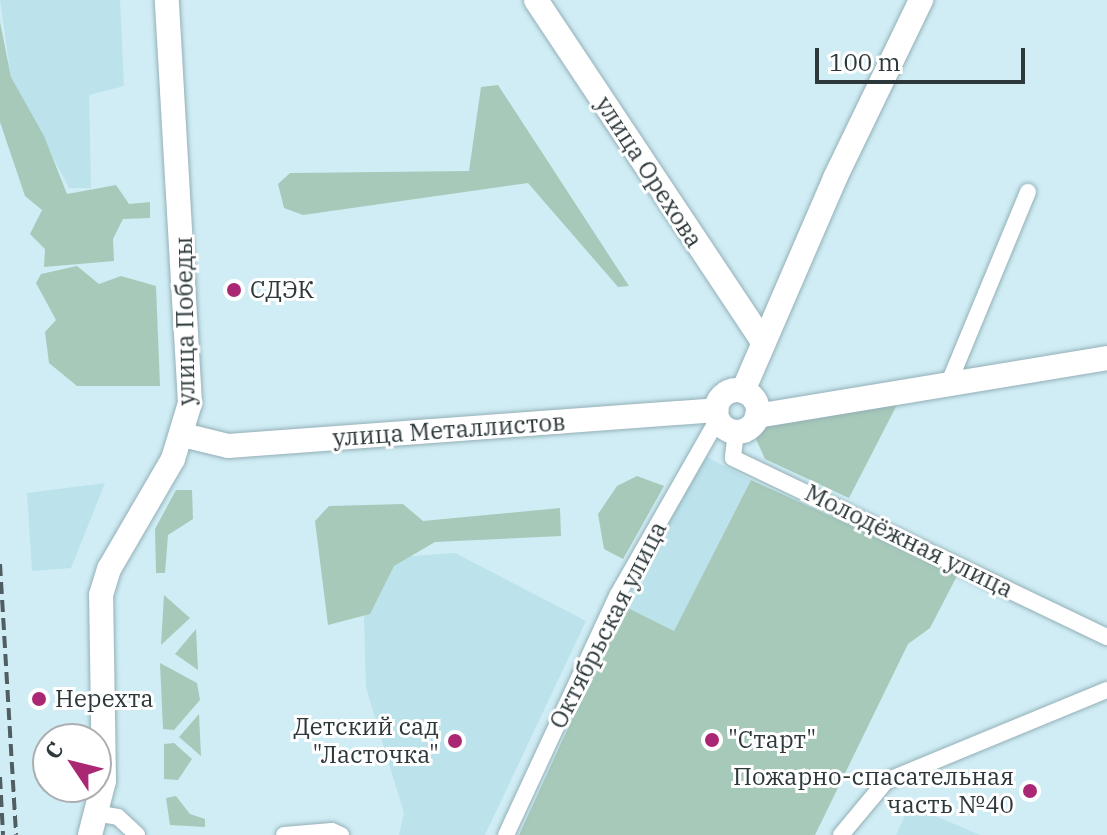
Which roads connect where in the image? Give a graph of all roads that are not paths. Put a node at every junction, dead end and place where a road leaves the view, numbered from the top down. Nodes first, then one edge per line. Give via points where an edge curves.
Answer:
1 (167, 0) edge
2 (536, 0) edge
3 (921, 0) edge
4 (1028, 192) dead end
5 (763, 342) junction
6 (1107, 358) edge
7 (948, 385) junction
8 (743, 391) junction
9 (757, 416) junction
10 (724, 420) junction
11 (183, 435) junction
12 (1107, 637) edge
13 (1107, 690) edge
14 (92, 824) edge
15 (137, 835) edge
16 (284, 835) edge
17 (341, 835) edge
18 (506, 835) edge
19 (841, 835) edge

1 - 11 street, улица Победы via 185,245 190,403
2 - 5 street, улица Орехова
3 - 5 street
4 - 7 street
5 - 8 street
6 - 7 street
7 - 9 street
8 - 9 street via 757,404
8 - 10 street via 726,394
9 - 10 street via 749,428
10 - 11 street, улица Металлистов via 228,446
10 - 12 street, Молодёжная улица via 733,458
10 - 18 street, Октябрьская улица via 617,596
11 - 14 street, улица Победы via 109,569 101,595 104,781
13 - 19 street via 886,781
14 - 15 street via 118,817
16 - 17 street

